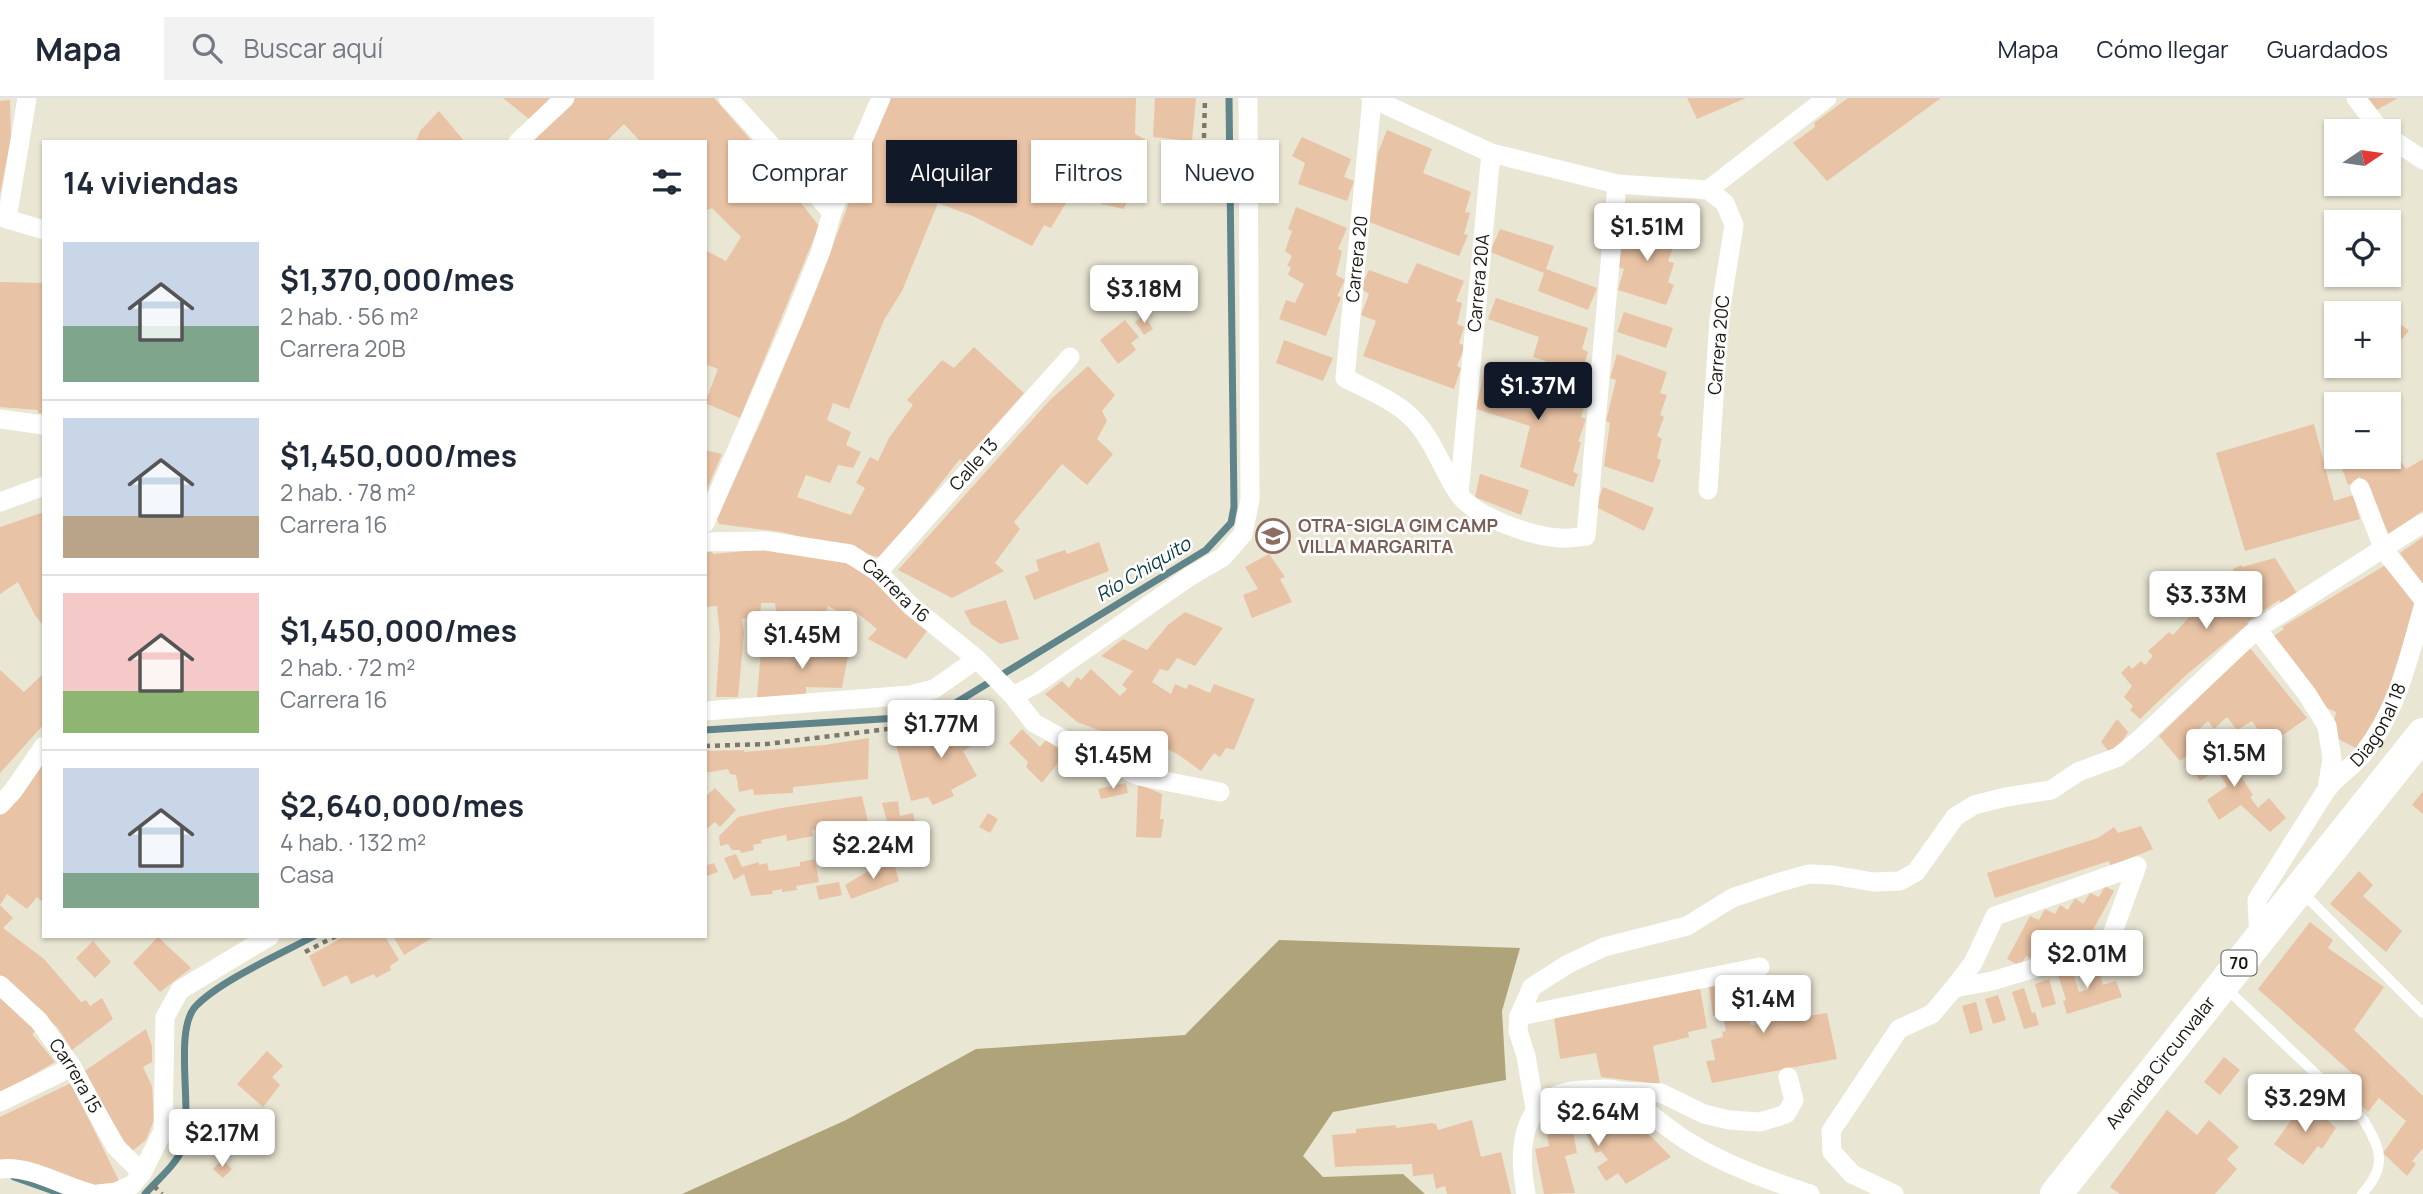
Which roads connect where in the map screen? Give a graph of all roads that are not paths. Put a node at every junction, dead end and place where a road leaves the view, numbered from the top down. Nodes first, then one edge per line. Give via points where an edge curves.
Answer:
1 (27, 98) edge
2 (565, 98) edge
3 (728, 98) edge
4 (881, 98) edge
5 (1248, 98) edge
6 (1372, 98) edge
7 (1827, 98) edge
8 (2356, 98) edge
9 (2372, 119) edge
10 (520, 140) edge
11 (2401, 143) edge
12 (2419, 152) edge
13 (1491, 153) junction
14 (1617, 184) junction
15 (1708, 190) junction
16 (832, 212) junction
17 (4, 217) edge
18 (42, 229) edge
19 (1070, 357) dead end
20 (0, 419) edge
21 (42, 425) edge
22 (42, 487) edge
23 (2360, 488) dead end
24 (1708, 490) dead end
25 (1459, 495) junction
26 (0, 502) edge
27 (707, 518) edge
28 (2423, 523) edge
29 (707, 542) edge
30 (2384, 550) junction
31 (878, 572) junction
32 (2423, 599) edge
33 (2423, 607) edge
34 (2257, 629) junction
35 (982, 664) junction
36 (1007, 690) junction
37 (707, 711) edge
38 (2423, 734) edge
39 (42, 749) edge
40 (2327, 789) junction
41 (1220, 792) dead end
42 (0, 805) edge
43 (2298, 888) junction
44 (2259, 937) junction
45 (267, 938) edge
46 (1760, 967) dead end
47 (2222, 984) junction
48 (0, 985) edge
49 (1954, 988) junction
50 (2423, 1013) edge
51 (1519, 1016) junction
52 (72, 1067) junction
53 (1788, 1077) dead end
54 (1620, 1091) junction
55 (0, 1102) edge
56 (1535, 1109) junction
57 (0, 1169) edge
58 (142, 1172) junction
59 (96, 1194) edge
60 (1526, 1194) edge
61 (1810, 1194) edge
62 (1894, 1194) edge
63 (2056, 1194) edge
64 (2362, 1194) edge

1 - 17 street
2 - 10 street
3 - 16 street
4 - 16 street
5 - 36 street via 1250,500 1243,534 1223,557 1036,684
6 - 13 street
6 - 25 street, Carrera 20 via 1345,378 1413,418
7 - 15 street
8 - 9 street
11 - 12 street
13 - 14 street
13 - 25 street, Carrera 20A
14 - 15 street
14 - 25 street via 1586,536 1560,538 1526,531 1481,513
15 - 24 street, Carrera 20C via 1725,203 1734,225 1719,319
16 - 27 street via 793,323
17 - 18 street
19 - 31 street, Calle 13
20 - 21 street
22 - 26 street
23 - 30 street
28 - 30 street
29 - 31 street, Carrera 16 via 766,541 850,554
30 - 32 street
30 - 34 street
31 - 35 street, Carrera 16 via 911,606
33 - 40 street, Diagonal 18 via 2386,719 2362,755
34 - 40 street via 2327,726 2332,759
34 - 51 street via 2118,757 2078,772 2051,790 1974,806 1955,817 1908,877 1873,882 1809,874 1732,898 1687,926 1604,947 1568,964 1532,987
35 - 36 street, Carrera 16
35 - 37 street via 934,689 910,695
36 - 41 street, Carrera 16 via 1034,723 1085,751 1139,776
38 - 43 main road, Avenida Circunvalar / 70
39 - 42 street
40 - 44 street via 2257,900
43 - 44 main road, Avenida Circunvalar / 70
43 - 50 lane
44 - 47 main road, Avenida Circunvalar / 70
45 - 58 street via 180,990 165,1017 163,1131
46 - 51 street
47 - 63 main road, Avenida Circunvalar / 70
47 - 64 lane via 2363,1119 2376,1141 2381,1164
48 - 52 street, Carrera 15 via 38,1021
49 - 49 street via 2108,946 2137,866 1995,916 1973,963
49 - 62 street via 1932,1014 1899,1029 1831,1131 1832,1152 1852,1174
51 - 56 street via 1518,1031
52 - 55 street
52 - 58 street, Carrera 15 via 115,1146
53 - 54 street via 1794,1100 1786,1114 1760,1122 1704,1114 1661,1093
54 - 56 street via 1570,1091 1548,1098
54 - 61 street via 1688,1142 1752,1174
56 - 60 street via 1526,1126 1521,1165
57 - 59 street via 26,1170
58 - 59 street via 132,1185

